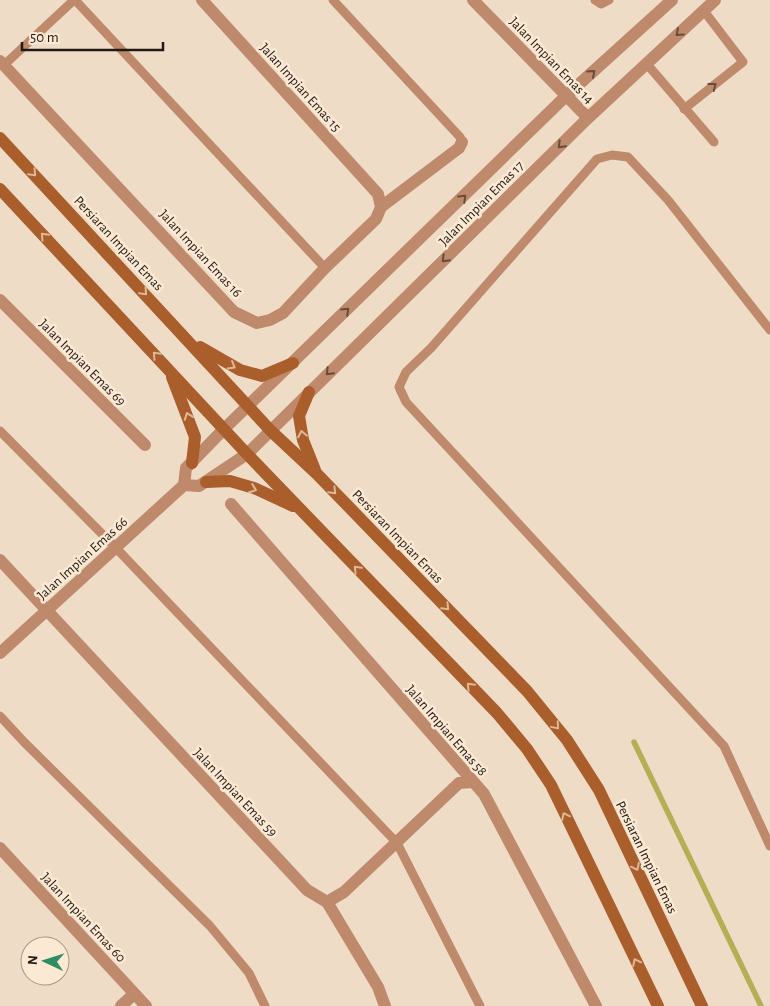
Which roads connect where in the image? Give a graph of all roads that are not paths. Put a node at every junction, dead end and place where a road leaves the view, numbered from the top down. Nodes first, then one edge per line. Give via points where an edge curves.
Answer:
1 (74, 0) edge
2 (202, 0) edge
3 (333, 0) edge
4 (473, 0) edge
5 (595, 0) edge
6 (609, 0) edge
7 (672, 0) edge
8 (715, 0) edge
9 (704, 11) junction
10 (2, 63) edge
11 (646, 63) junction
12 (566, 96) junction
13 (684, 109) junction
14 (588, 118) junction
15 (0, 138) edge
16 (462, 142) joint
17 (714, 142) dead end
18 (0, 189) edge
19 (381, 207) junction
20 (325, 268) junction
21 (0, 300) edge
22 (770, 330) edge
23 (190, 341) junction
24 (293, 363) junction
25 (169, 369) junction
26 (309, 392) junction
27 (249, 406) junction
28 (224, 429) junction
29 (0, 431) edge
30 (271, 431) junction
31 (145, 445) dead end
32 (247, 454) junction
33 (192, 463) junction
34 (317, 474) junction
35 (206, 482) junction
36 (184, 485) junction
37 (231, 504) dead end
38 (299, 509) junction
39 (116, 548) junction
40 (0, 560) edge
41 (46, 610) junction
42 (0, 653) edge
43 (0, 716) edge
44 (472, 782) junction
45 (397, 844) junction
46 (770, 846) edge
47 (0, 848) edge
48 (327, 902) junction
49 (134, 994) junction
50 (121, 1006) edge
51 (146, 1006) edge
52 (265, 1006) edge
53 (385, 1006) edge
54 (480, 1006) edge
55 (596, 1006) edge
56 (658, 1006) edge
57 (702, 1006) edge

1 - 10 lane
1 - 20 lane
2 - 19 street, Jalan Impian Emas 15 via 378,194
3 - 16 lane
4 - 12 street, Jalan Impian Emas 14
5 - 6 lane via 601,4
12 -> 7 street, Jalan Impian Emas 17
8 - 9 street, Jalan Impian Emas 17
9 -> 11 street, Jalan Impian Emas 17
13 -> 9 lane via 743,62
10 - 20 street, Jalan Impian Emas 16 via 234,312 257,323 270,320 283,313
11 - 13 lane
11 - 14 street, Jalan Impian Emas 17
12 - 14 street, Jalan Impian Emas 14
24 -> 12 street, Jalan Impian Emas 17
13 - 17 lane
14 -> 26 street, Jalan Impian Emas 17
15 -> 23 main road, Persiaran Impian Emas
16 - 19 street, Jalan Impian Emas 16
25 -> 18 main road
19 - 20 street, Jalan Impian Emas 16 via 376,219
21 - 31 street, Jalan Impian Emas 69
22 - 46 lane via 668,200 628,157 612,155 597,159 406,372 399,387 406,402 724,746
23 -> 24 main road via 240,370 262,376
23 - 27 main road, Persiaran Impian Emas
24 - 27 street, Jalan Impian Emas 17
25 - 28 main road
33 -> 25 main road via 196,438
26 - 30 street, Jalan Impian Emas 17
34 -> 26 main road via 303,440 299,416
27 - 28 street, Jalan Impian Emas 17
27 - 30 main road, Persiaran Impian Emas
28 - 32 main road
28 - 33 street, Jalan Impian Emas 66
29 - 39 lane
30 - 32 street, Jalan Impian Emas 17
30 - 34 main road, Persiaran Impian Emas
32 - 35 street
32 - 38 main road
33 - 36 street, Jalan Impian Emas 66 via 186,468
34 -> 57 main road, Persiaran Impian Emas via 527,692 568,740 599,790
35 - 36 street via 199,486
35 -> 38 main road via 230,480
36 - 39 street, Jalan Impian Emas 66
37 - 44 street, Jalan Impian Emas 58
56 -> 38 main road via 550,785 527,749 497,713
39 - 41 street, Jalan Impian Emas 66
39 - 45 lane
40 - 41 street, Jalan Impian Emas 59
41 - 42 street, Jalan Impian Emas 66
41 - 48 street, Jalan Impian Emas 59 via 307,890
43 - 52 lane via 210,926 249,973
44 - 45 street via 458,784
44 - 55 street, Jalan Impian Emas 58 via 484,794
45 - 48 street via 344,892
45 - 54 lane
47 - 49 street, Jalan Impian Emas 60
48 - 53 street, Jalan Impian Emas 59 via 378,987
49 - 50 street
49 - 51 street, Jalan Impian Emas 60

